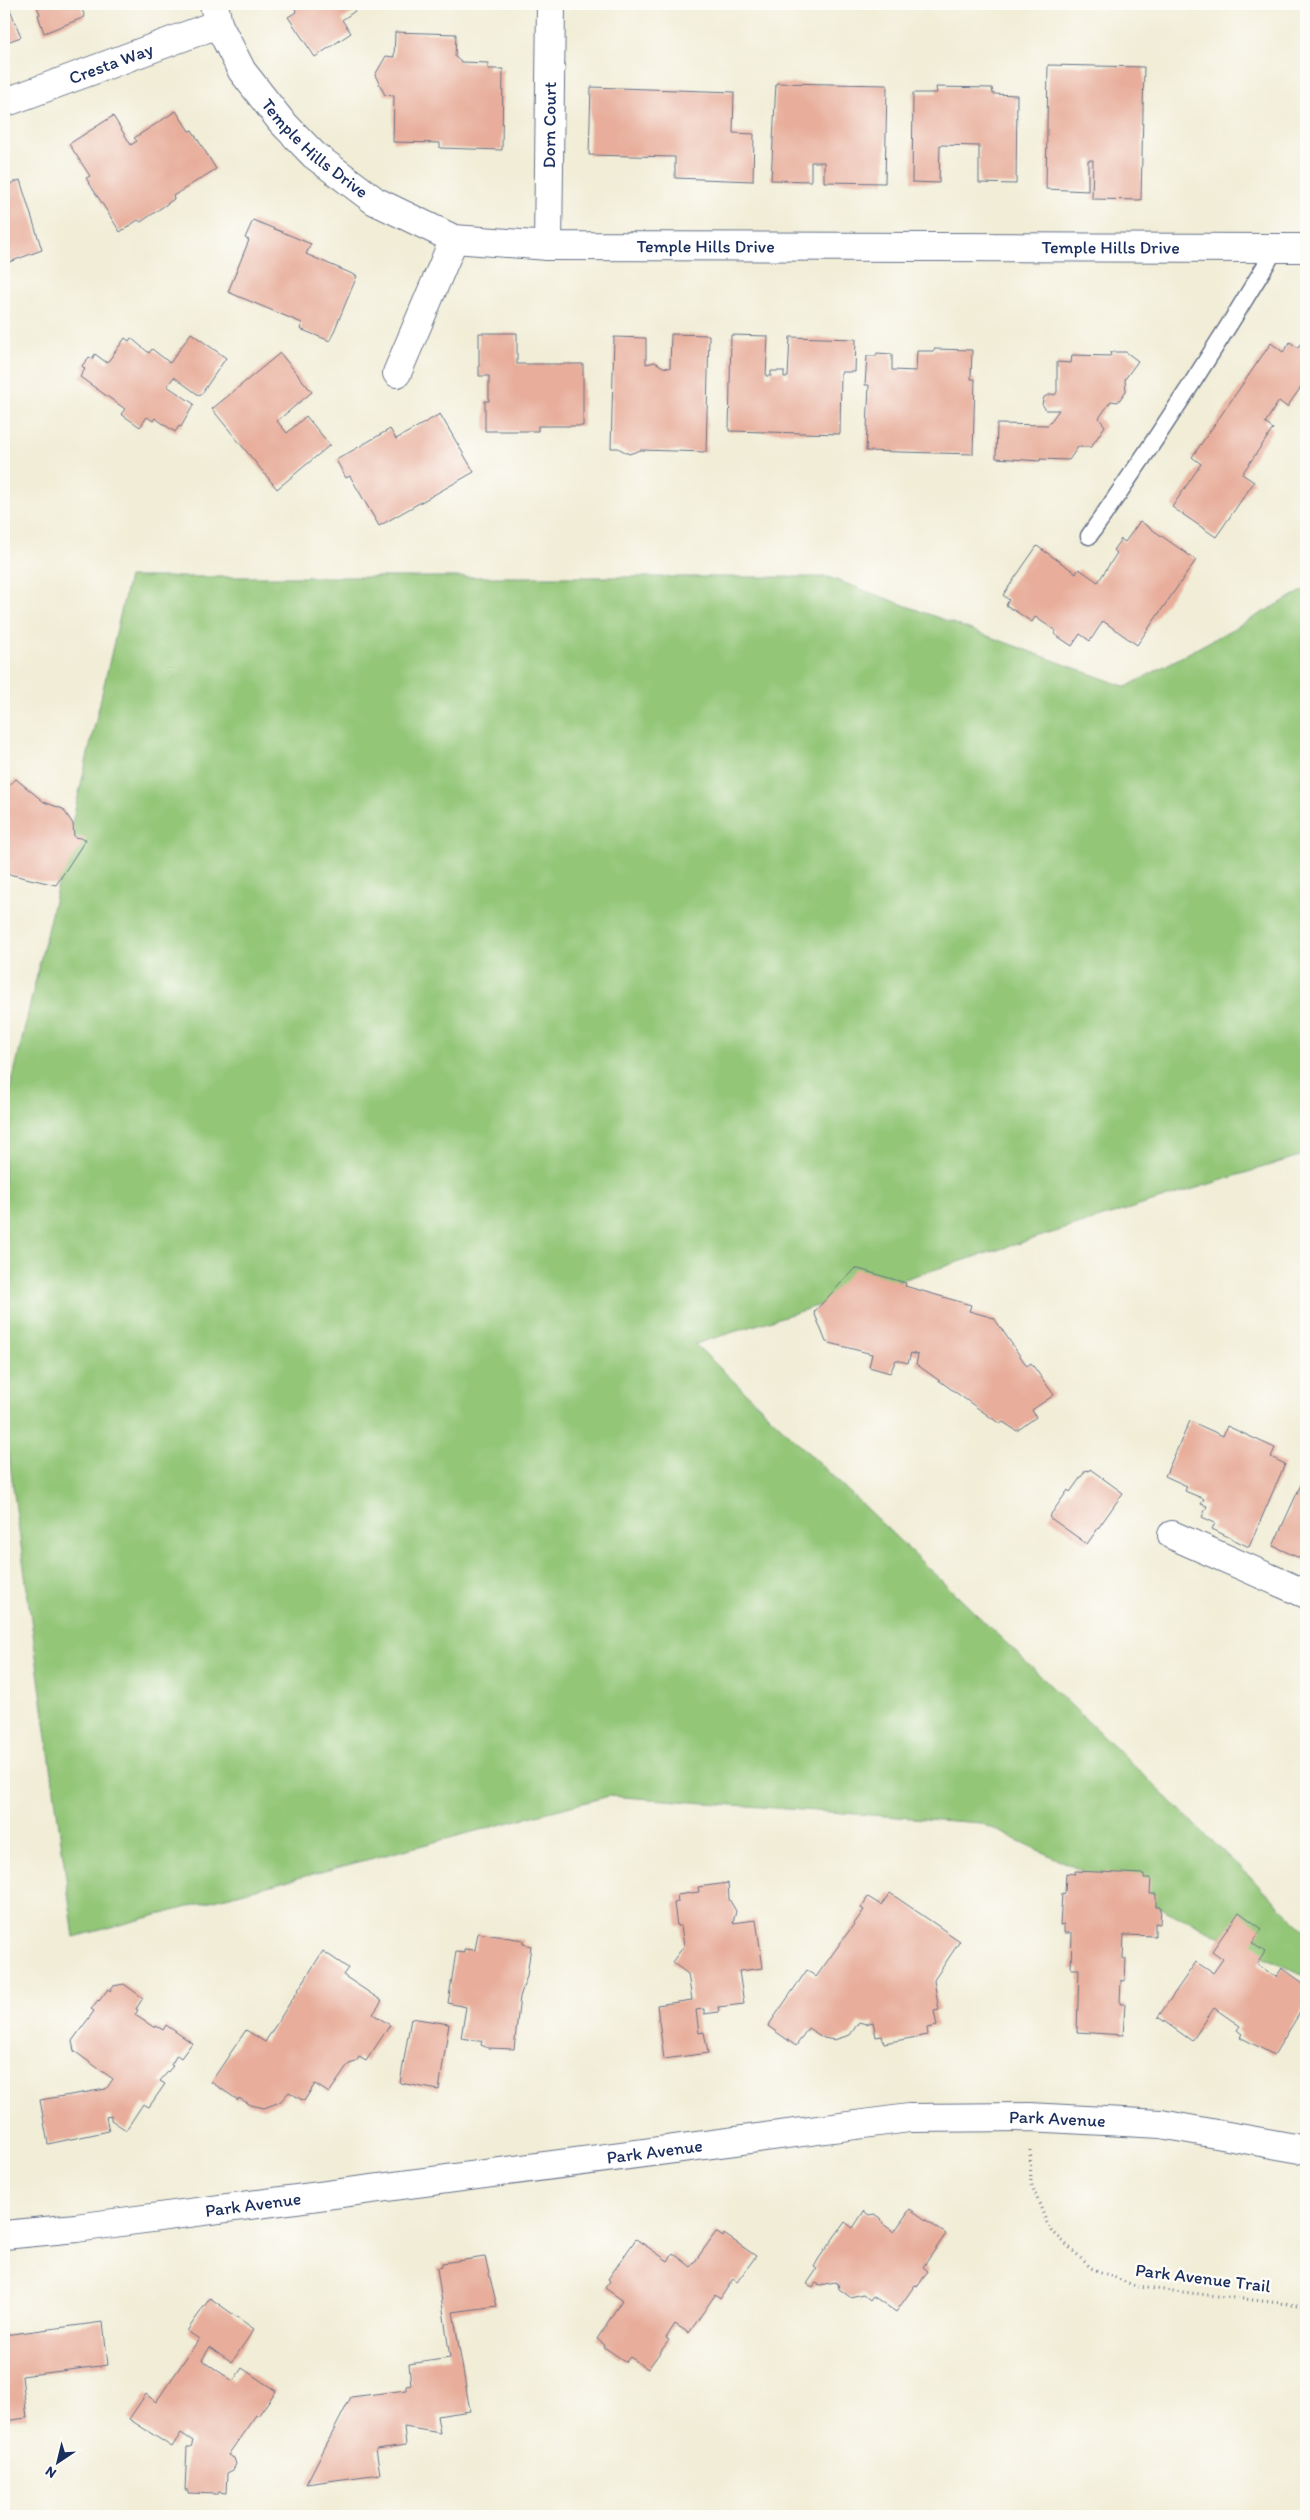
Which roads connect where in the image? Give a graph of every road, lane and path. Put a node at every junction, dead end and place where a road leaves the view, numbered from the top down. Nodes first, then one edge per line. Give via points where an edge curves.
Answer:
1 (551, 4) edge
2 (216, 14) edge
3 (4, 103) edge
4 (454, 239) junction
5 (548, 246) junction
6 (1276, 248) junction
7 (1306, 248) edge
8 (397, 373) dead end
9 (1089, 536) dead end
10 (1172, 1534) dead end
11 (1306, 1594) edge
12 (1030, 2117) junction
13 (1306, 2150) edge
14 (4, 2235) edge
15 (1306, 2306) edge

1 - 5 street, Dorn Court
2 - 3 street, Cresta Way
2 - 4 street, Temple Hills Drive via 242,71 281,121 314,155 375,201
4 - 5 street, Temple Hills Drive
4 - 8 street
5 - 6 street, Temple Hills Drive
6 - 7 street, Temple Hills Drive
6 - 9 lane via 1166,426
10 - 11 street
12 - 13 street, Park Avenue via 1160,2124
12 - 14 street, Park Avenue via 909,2118 86,2227
12 - 15 path, Park Avenue Trail via 1031,2183 1049,2228 1091,2268 1138,2287

